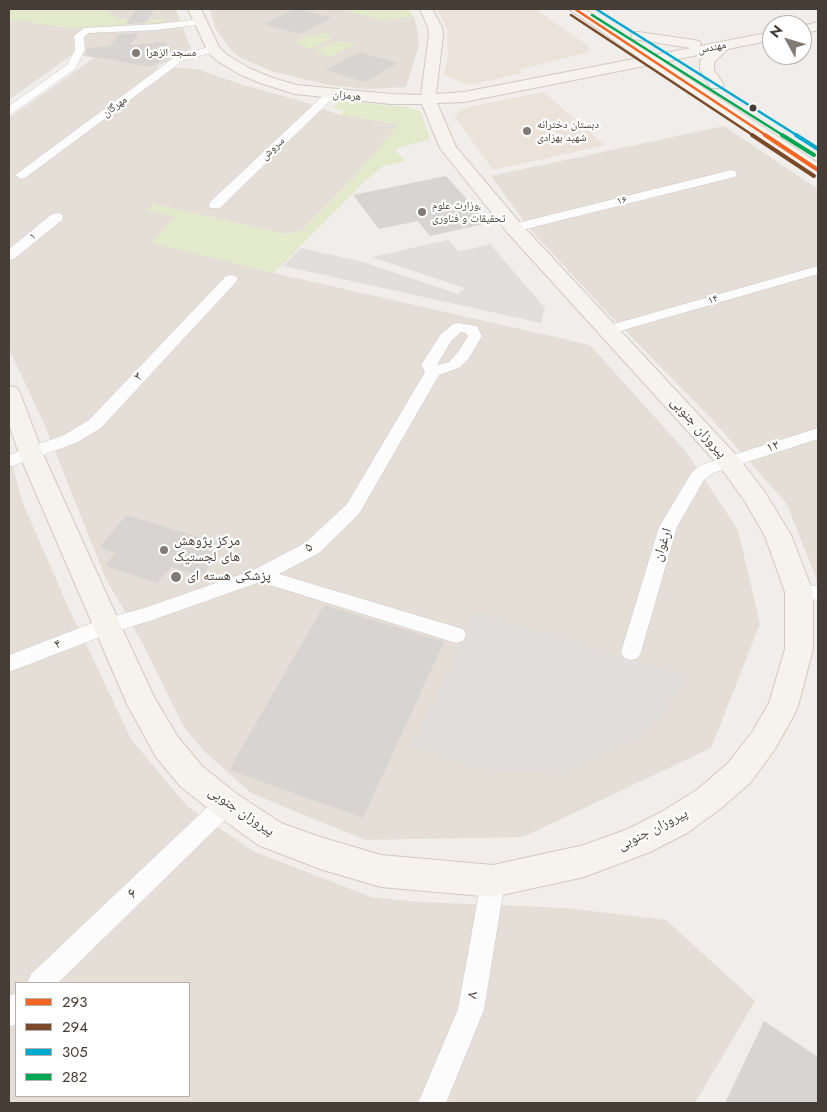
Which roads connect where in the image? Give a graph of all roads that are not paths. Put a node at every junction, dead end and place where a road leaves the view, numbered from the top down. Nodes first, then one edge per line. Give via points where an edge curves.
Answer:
1 (426, 9) edge
2 (575, 9) edge
3 (596, 9) edge
4 (198, 15) edge
5 (615, 35) junction
6 (638, 36) junction
7 (762, 38) edge
8 (724, 45) junction
9 (213, 49) junction
10 (670, 56) junction
11 (652, 60) junction
12 (588, 74) junction
13 (716, 84) junction
14 (697, 89) junction
15 (331, 94) junction
16 (428, 100) junction
17 (9, 111) edge
18 (818, 149) edge
19 (818, 170) edge
20 (731, 174) dead end
21 (21, 175) dead end
22 (215, 205) dead end
23 (57, 217) dead end
24 (514, 228) junction
25 (9, 256) edge
26 (818, 270) edge
27 (231, 278) dead end
28 (608, 330) junction
29 (433, 372) dead end
30 (9, 393) edge
31 (818, 433) edge
32 (20, 458) edge
33 (729, 462) junction
34 (260, 575) junction
35 (809, 592) edge
36 (107, 626) junction
37 (456, 635) dead end
38 (631, 652) dead end
39 (9, 664) edge
40 (226, 804) junction
41 (493, 881) junction
42 (41, 982) edge
43 (432, 1103) edge

1 - 16 street via 436,35
2 - 5 street
3 - 6 street
4 - 9 street, هرمزان
4 - 17 street via 157,27 87,30 79,36 80,50 71,67
5 - 11 street
5 - 12 street via 623,51 615,60
6 - 8 street via 688,44
6 - 10 street
7 - 8 street, مهندس
8 - 10 street, مهندس
8 - 13 street via 707,61 707,70
9 - 15 street, هرمزان via 232,64 265,80 295,89
9 - 21 street, مهرگان via 180,58
10 - 11 street, مهندس
10 - 13 street
11 - 12 street, هرمزان
11 - 14 street
12 - 14 street via 626,71 650,74
12 - 16 street, هرمزان via 464,97
13 - 18 street
14 - 19 street
15 - 16 street, هرمزان
15 - 22 street, سروش
16 - 24 street, پیروزان جنوبی via 448,148
20 - 24 street, ۱۶
23 - 25 street, ۱
24 - 28 street, پیروزان جنوبی
26 - 28 street, ۱۴
27 - 32 street, ۳ via 95,424 70,439
28 - 33 street, پیروزان جنوبی
29 - 34 street, ۵ via 353,509 312,548
30 - 32 street, پیروزان جنوبی
31 - 33 street, ۱۲
32 - 36 street, پیروزان جنوبی
33 - 35 street, پیروزان جنوبی via 755,497
33 - 38 street, ارغوان via 707,469 682,498 668,526
34 - 36 street, ۵
34 - 37 street
35 - 41 street, پیروزان جنوبی via 799,649 783,706 764,740 739,773 681,818 638,841 584,861
36 - 39 street, ۴
36 - 40 street, پیروزان جنوبی via 142,704 167,747 191,776
40 - 41 street, پیروزان جنوبی via 270,834 372,869
40 - 42 street, ۶
41 - 43 street, ۸ via 471,1010

